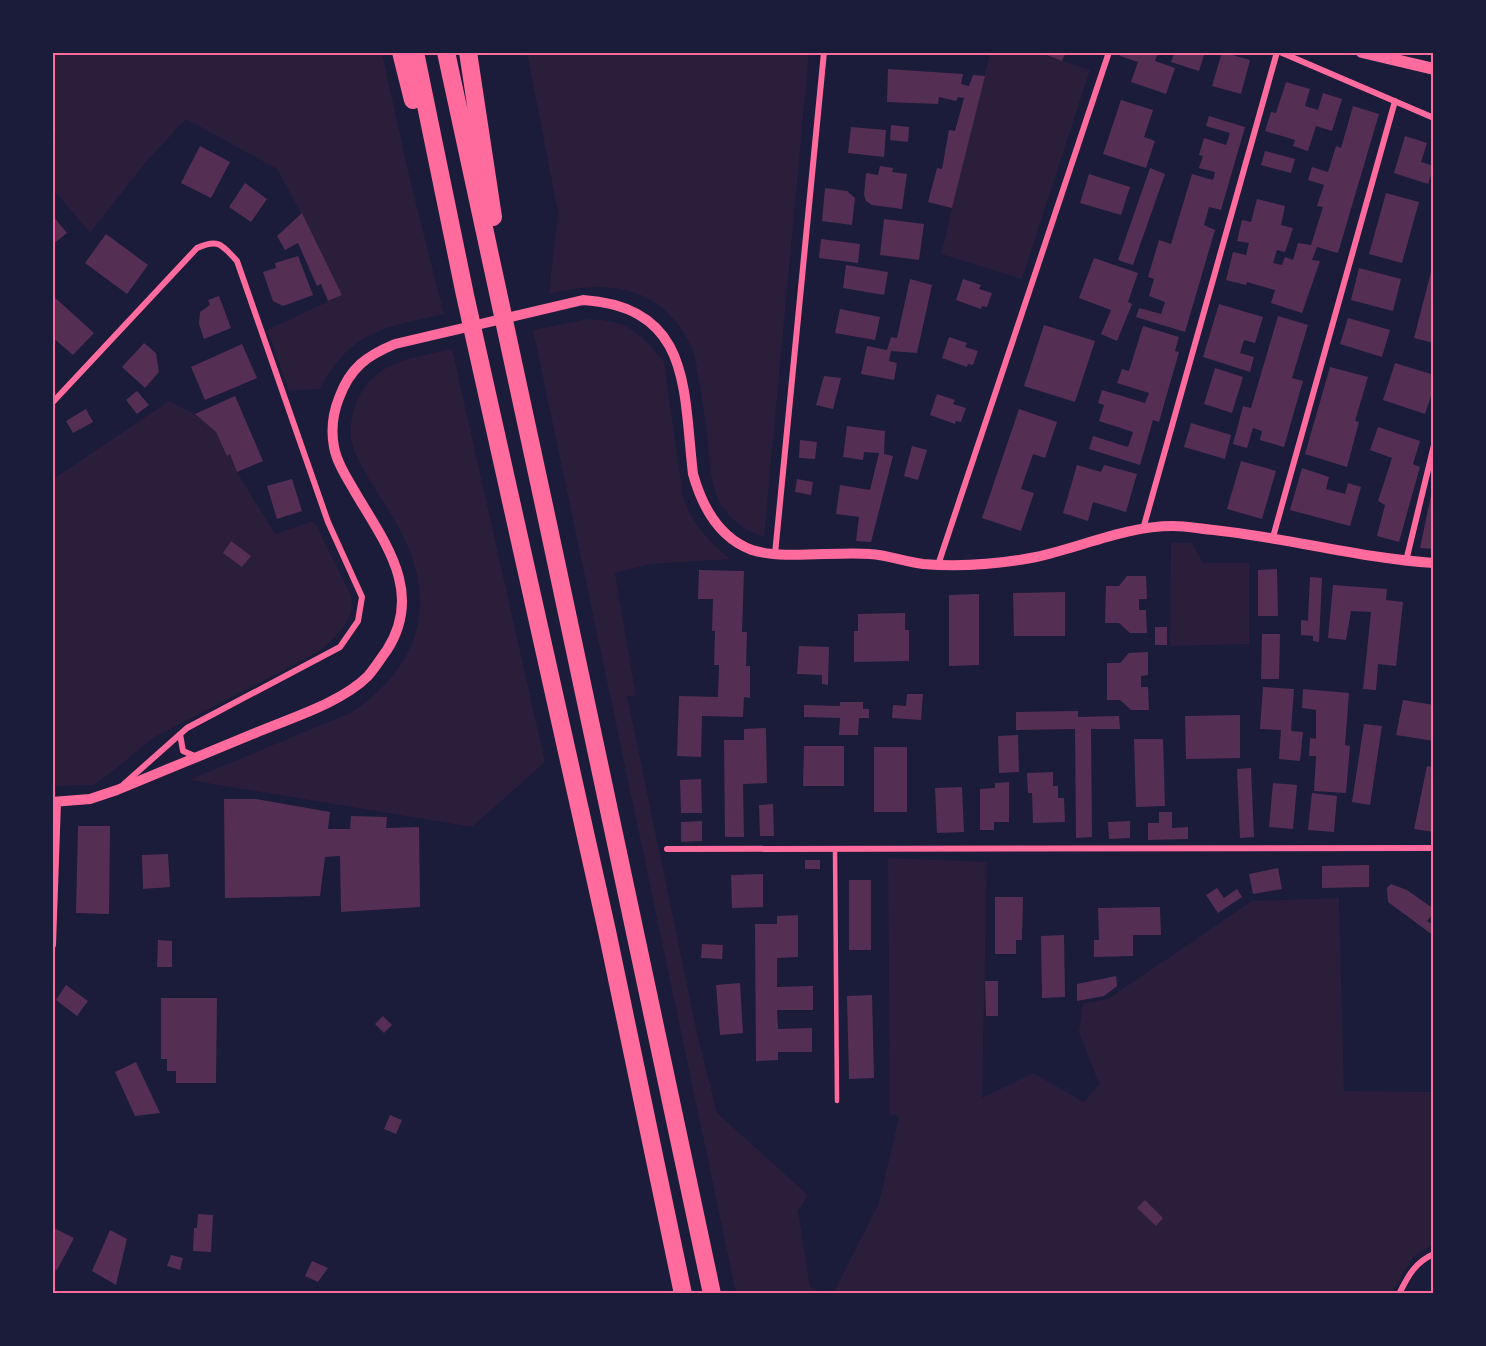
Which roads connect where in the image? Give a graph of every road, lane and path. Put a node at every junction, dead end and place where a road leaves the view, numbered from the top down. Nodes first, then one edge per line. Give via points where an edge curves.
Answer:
1 (401, 52) edge
2 (415, 52) edge
3 (446, 52) edge
4 (468, 52) edge
5 (824, 52) edge
6 (1109, 52) edge
7 (1278, 52) edge
8 (1362, 52) edge
9 (1434, 69) edge
10 (1395, 100) junction
11 (1434, 118) edge
12 (465, 295) junction
13 (52, 403) edge
14 (523, 412) junction
15 (1434, 445) edge
16 (1143, 529) junction
17 (1273, 537) junction
18 (775, 554) junction
19 (1406, 561) junction
20 (1434, 563) edge
21 (938, 565) junction
22 (180, 734) junction
23 (198, 757) junction
24 (117, 790) junction
25 (55, 802) edge
26 (1434, 848) edge
27 (667, 849) dead end
28 (835, 849) junction
29 (53, 945) edge
30 (837, 1101) dead end
31 (1434, 1254) edge
32 (683, 1293) edge
33 (712, 1293) edge
34 (1399, 1293) edge

1 - 12 highway
2 - 12 highway
3 - 14 highway
4 - 14 highway
5 - 18 street
6 - 21 street
7 - 10 street
7 - 16 street
8 - 9 main road
10 - 11 street
10 - 17 street
12 - 32 highway
13 - 22 street via 197,248 210,242 223,245 237,261 328,522 362,597 358,621 340,647
14 - 33 highway
15 - 19 street
16 - 17 street via 1173,526
16 - 21 street via 1035,557
17 - 19 street
18 - 21 street via 871,554
18 - 23 street via 753,550 734,540 705,508 693,474 677,360 669,342 627,307 583,300 395,344 360,362 344,384 333,428 334,448 342,471 399,573 401,612 397,634 368,675 350,690
19 - 20 street
22 - 23 street via 183,751
22 - 24 street
23 - 24 street
24 - 25 street via 90,799
25 - 29 street
26 - 28 street
27 - 28 street
28 - 30 lane
31 - 34 street via 1421,1259

